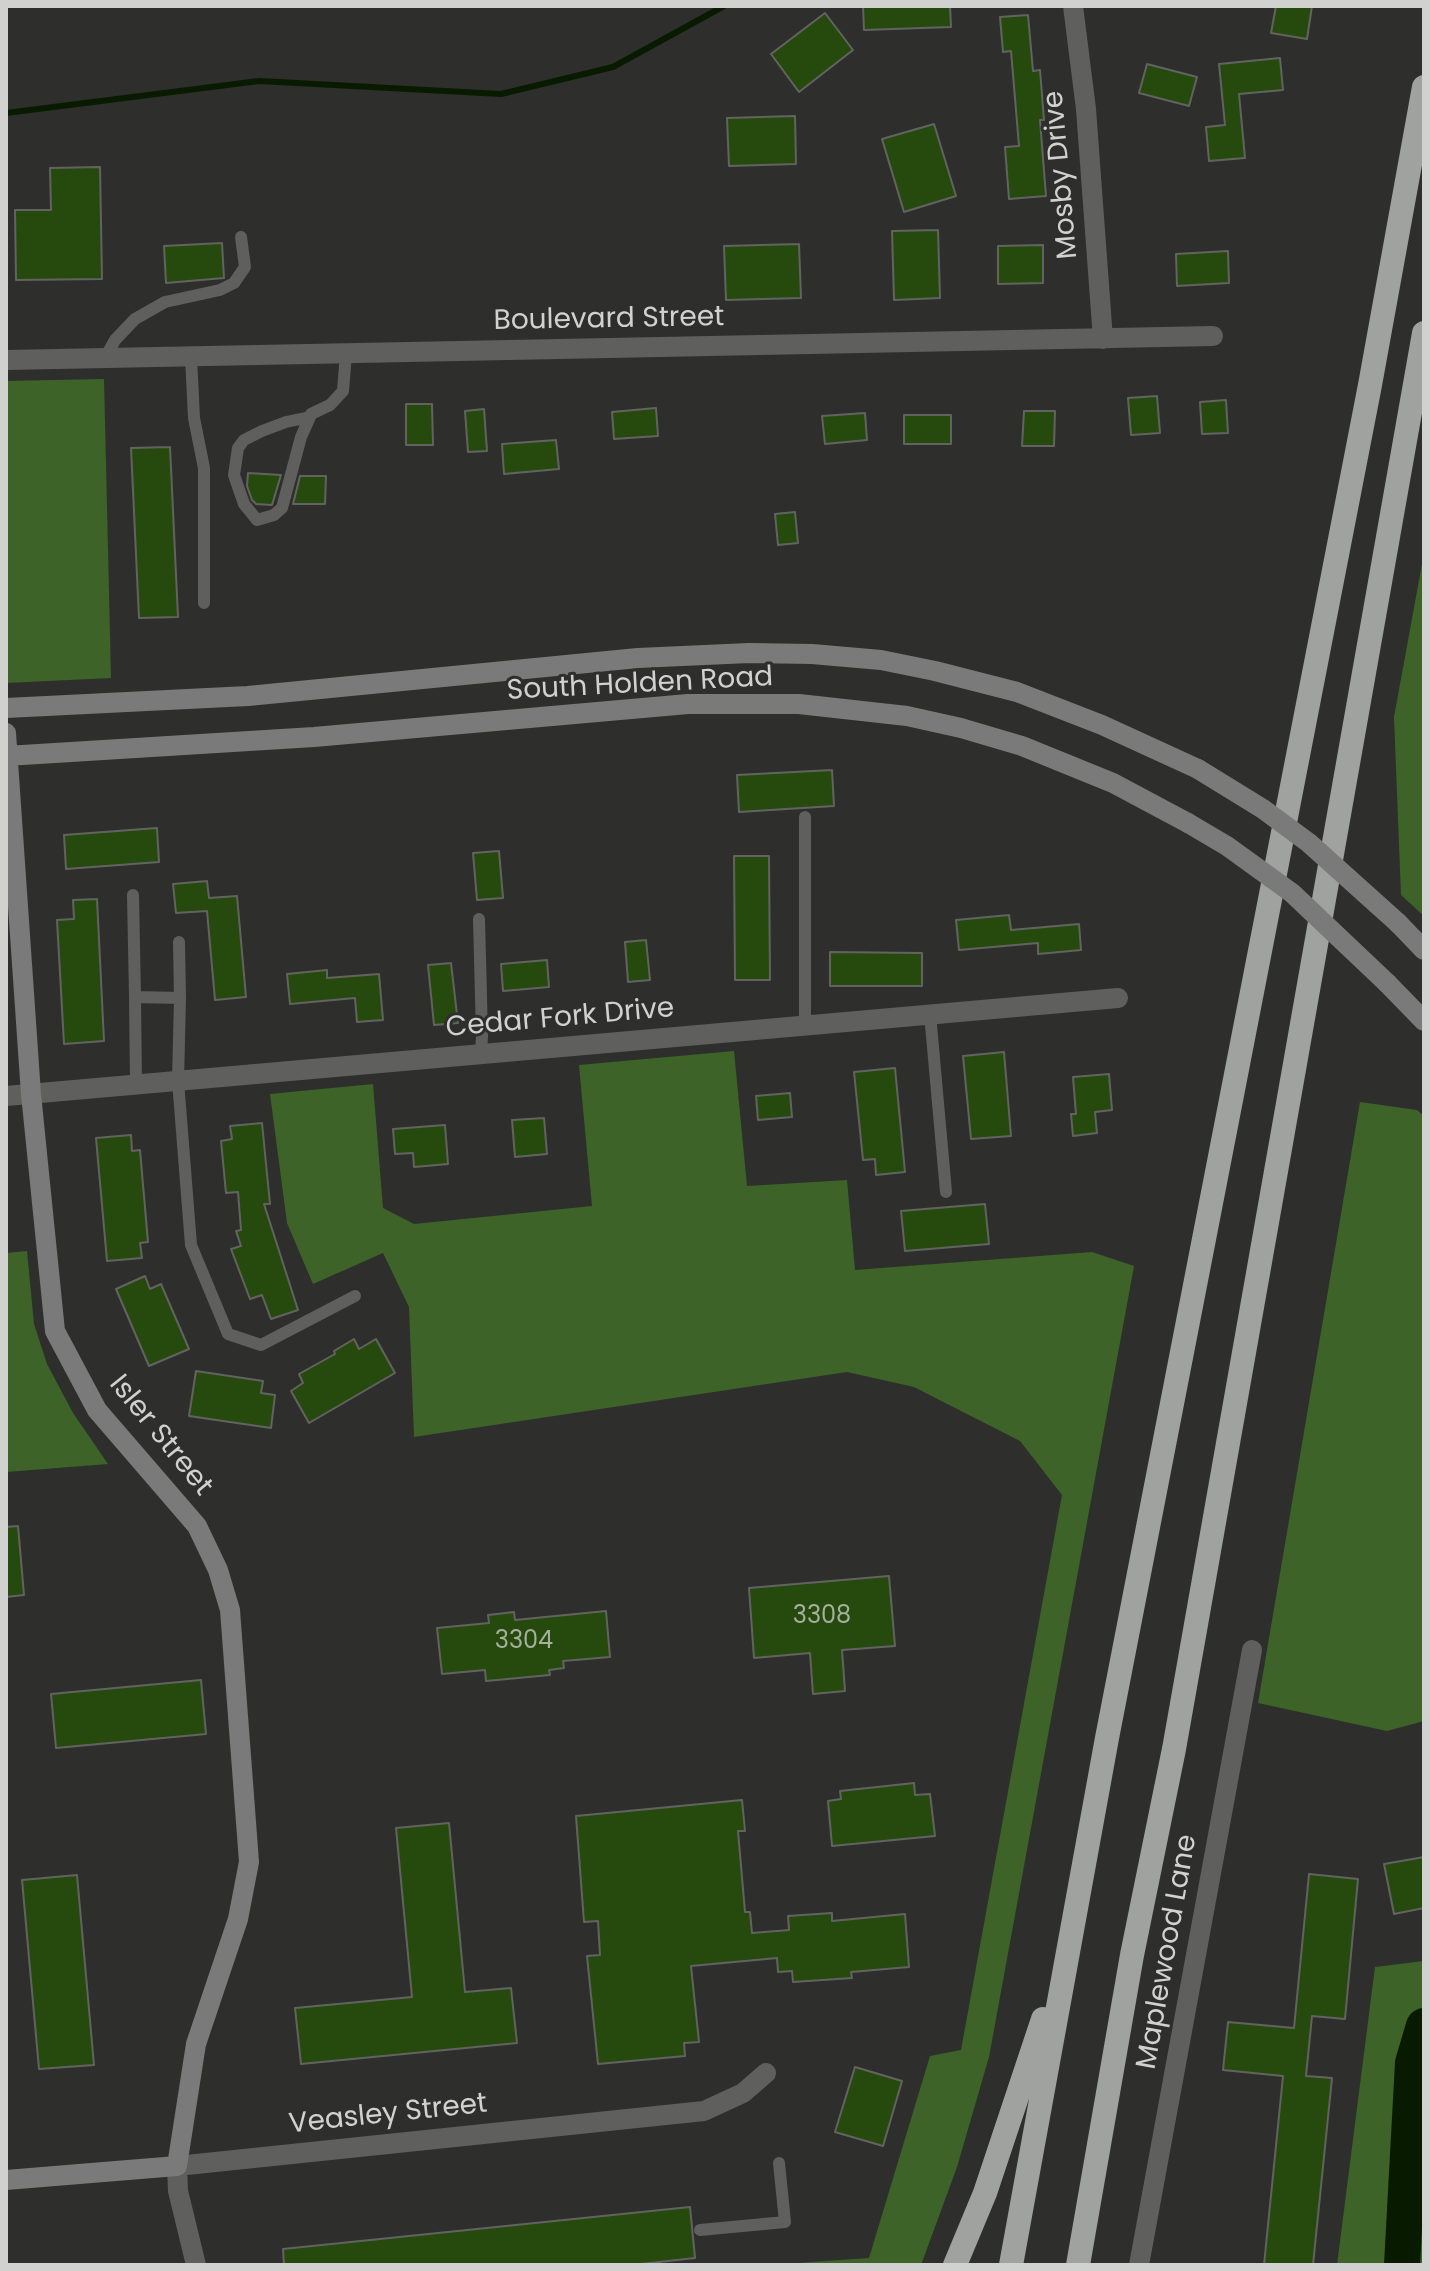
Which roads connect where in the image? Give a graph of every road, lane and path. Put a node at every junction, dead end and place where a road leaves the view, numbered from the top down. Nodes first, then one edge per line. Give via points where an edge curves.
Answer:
1 (1073, 6) edge
2 (1424, 87) edge
3 (241, 237) dead end
4 (1424, 333) edge
5 (1213, 336) dead end
6 (1103, 339) junction
7 (346, 353) junction
8 (191, 357) junction
9 (105, 358) junction
10 (6, 360) edge
11 (310, 417) junction
12 (204, 603) dead end
13 (6, 708) edge
14 (6, 733) edge
15 (7, 756) edge
16 (805, 817) dead end
17 (133, 895) dead end
18 (479, 919) dead end
19 (179, 942) dead end
20 (1424, 950) edge
21 (135, 997) junction
22 (180, 998) junction
23 (1118, 998) dead end
24 (930, 1014) junction
25 (1424, 1021) edge
26 (805, 1025) junction
27 (481, 1054) junction
28 (178, 1081) junction
29 (136, 1084) junction
30 (31, 1094) junction
31 (6, 1096) edge
32 (946, 1192) dead end
33 (355, 1296) dead end
34 (1252, 1650) dead end
35 (1071, 1937) junction
36 (1132, 1955) junction
37 (766, 2073) dead end
38 (779, 2163) dead end
39 (177, 2166) junction
40 (6, 2180) edge
41 (700, 2230) dead end
42 (196, 2265) edge
43 (955, 2265) edge
44 (1011, 2265) edge
45 (1078, 2265) edge
46 (1095, 2265) edge
47 (1139, 2265) edge

1 - 6 street, Mosby Drive
2 - 35 highway
3 - 9 lane via 245,267 234,283 165,302 145,313 115,340
4 - 36 highway via 1174,1749
5 - 6 street, Boulevard Street
6 - 7 street, Boulevard Street
7 - 8 street, Boulevard Street
7 - 11 lane via 343,391
8 - 9 street, Boulevard Street
8 - 12 lane via 194,418 204,468
9 - 10 street, Boulevard Street
11 - 11 lane via 282,508 257,520 244,504 234,475 238,448 262,431
13 - 20 main road, South Holden Road, bridge via 248,696 638,658 749,653 881,660 1017,692 1198,769 1309,843
14 - 15 main road, Isler Street
15 - 25 main road, South Holden Road, bridge via 314,737 688,704 799,704 907,716 1022,746 1113,783 1188,823 1292,893
15 - 30 main road, Isler Street
16 - 26 lane
17 - 21 lane
18 - 27 lane
19 - 22 lane
21 - 22 lane
21 - 29 lane
22 - 28 lane
23 - 24 street, Cedar Fork Drive
24 - 26 street, Cedar Fork Drive
24 - 32 lane
26 - 27 street, Cedar Fork Drive
27 - 28 street, Cedar Fork Drive
28 - 29 street, Cedar Fork Drive
28 - 33 lane via 191,1245 228,1334 261,1345
29 - 30 street, Cedar Fork Drive
30 - 31 street, Cedar Fork Drive
30 - 39 main road, Isler Street via 55,1331 97,1410 197,1526 230,1610 249,1862 238,1919 196,2044
34 - 47 street, Maplewood Lane
35 - 43 highway via 985,2193
35 - 44 highway
36 - 45 highway
36 - 46 highway
37 - 39 street, Veasley Street via 743,2093 704,2111
38 - 41 lane via 785,2222
39 - 40 main road, Veasley Street
39 - 42 street

